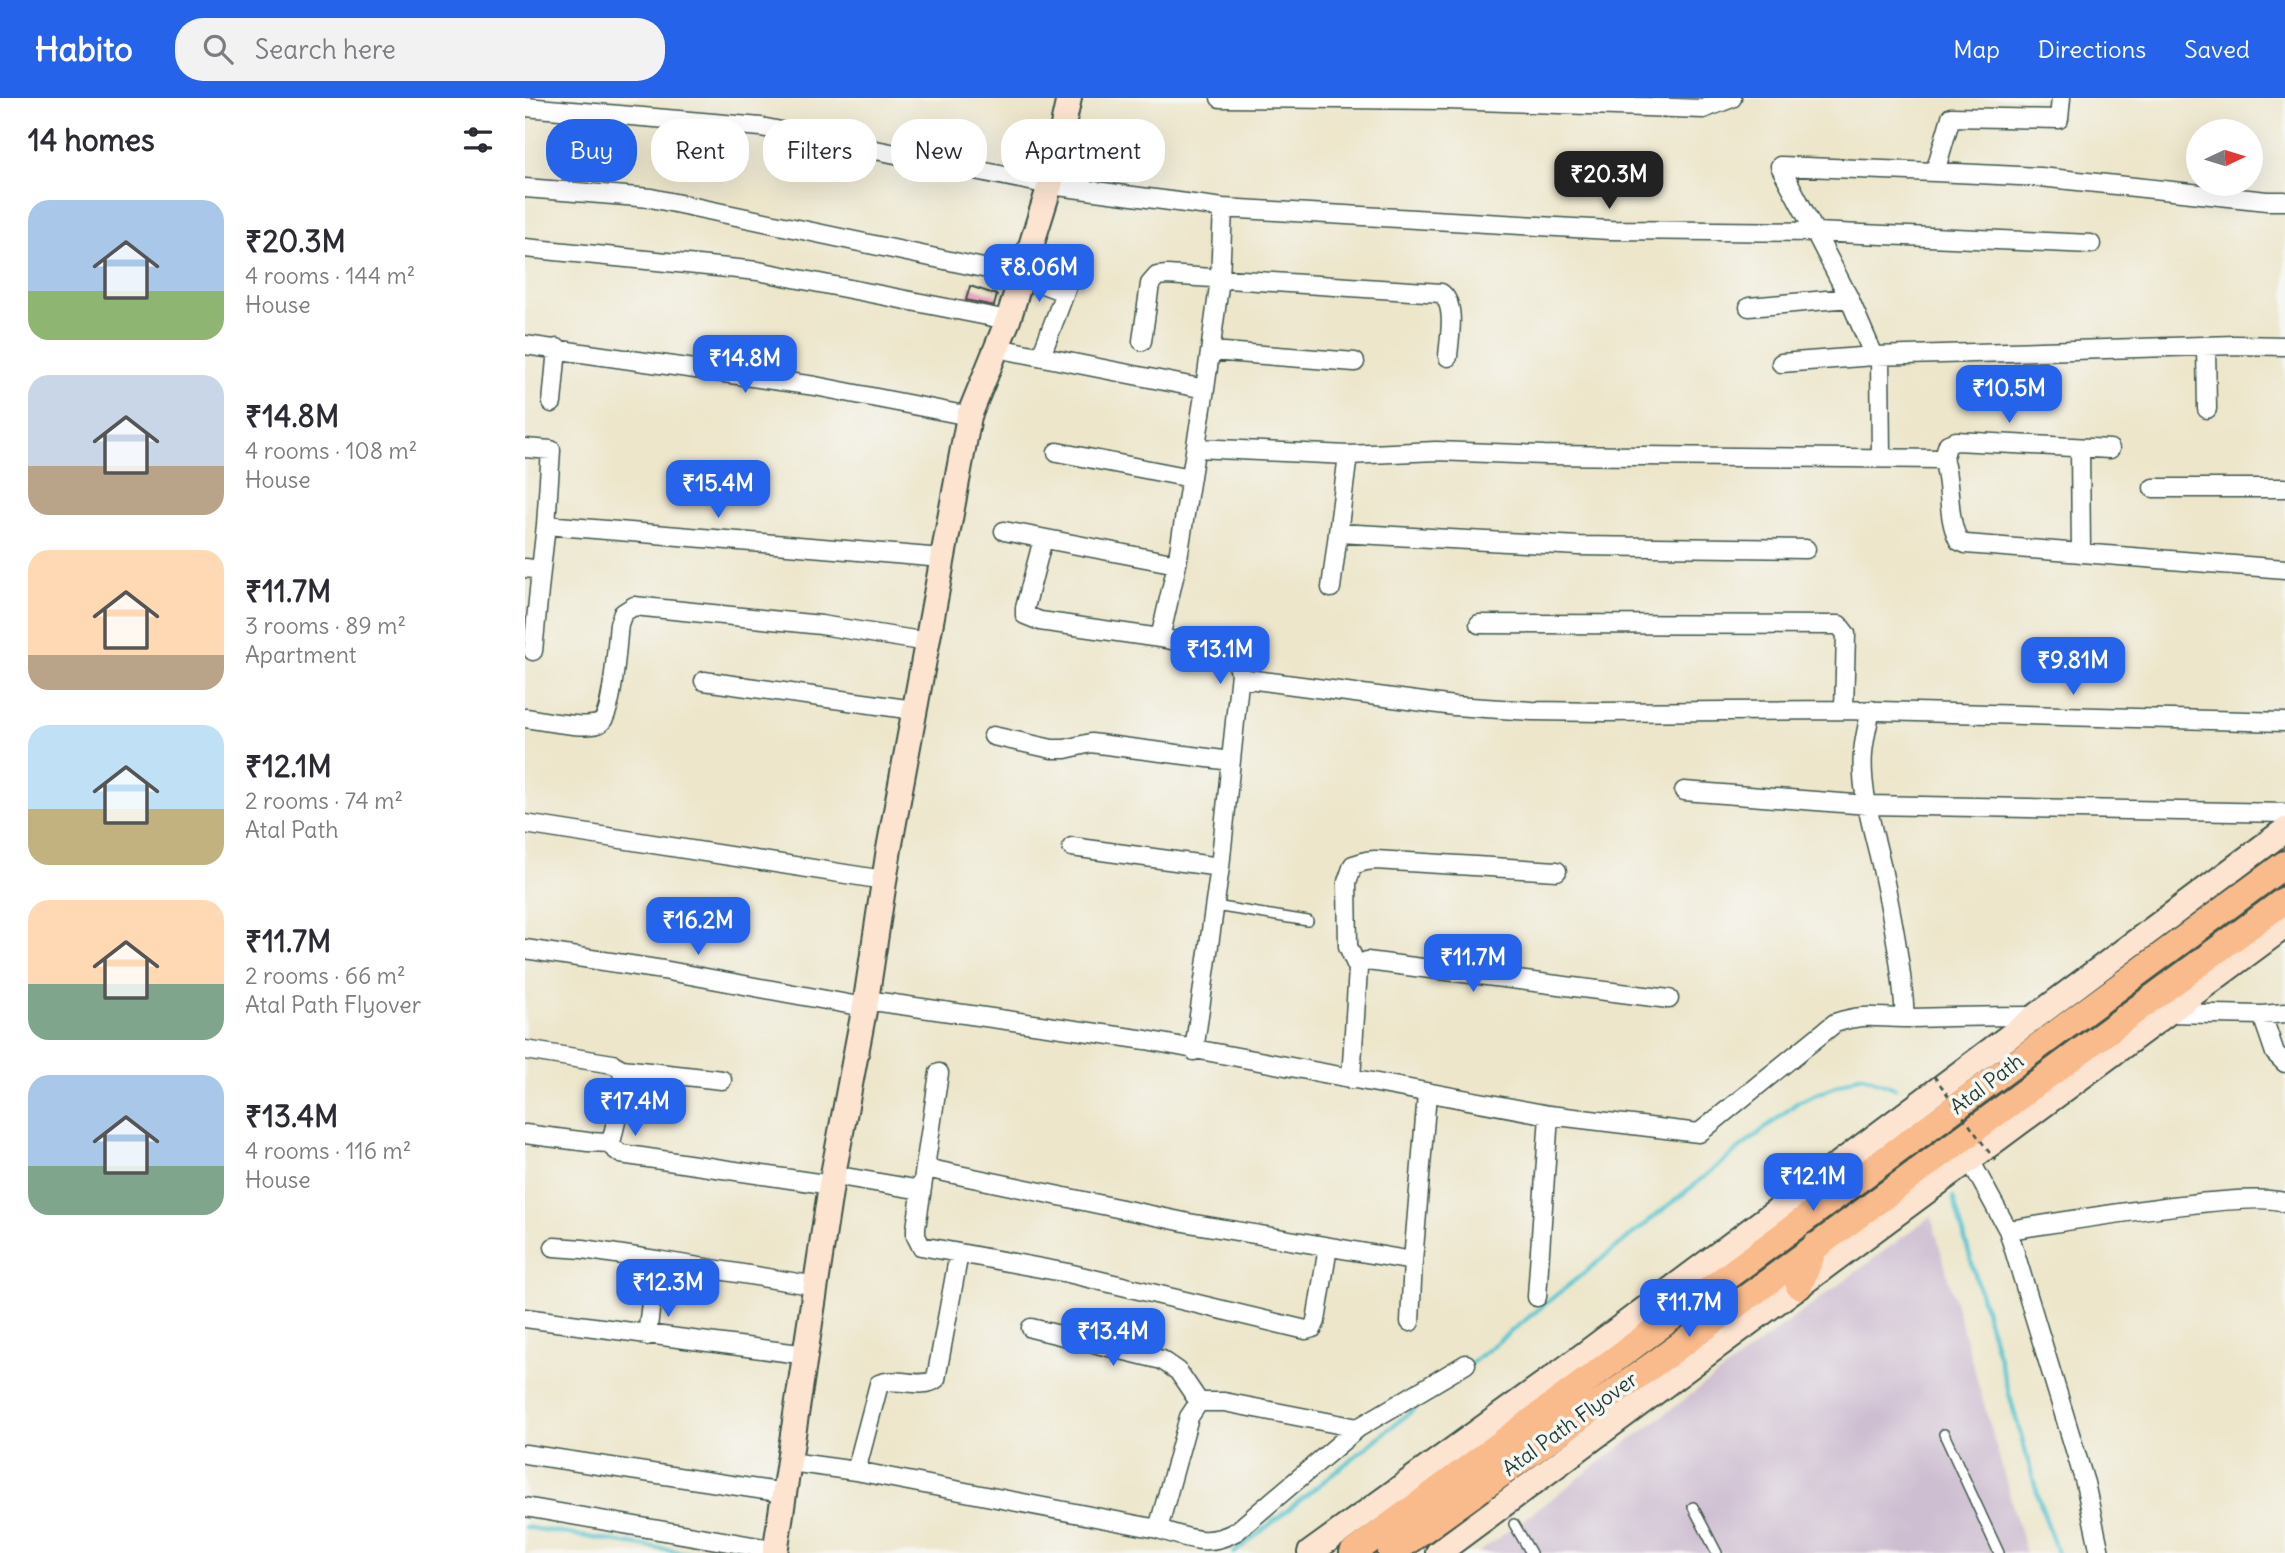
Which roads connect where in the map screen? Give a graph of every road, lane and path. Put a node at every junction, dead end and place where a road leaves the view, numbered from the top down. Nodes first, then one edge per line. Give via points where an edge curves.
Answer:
1 (1069, 98) edge
2 (1220, 98) edge
3 (1733, 98) edge
4 (2061, 98) edge
5 (1547, 101) edge
6 (525, 107) edge
7 (1935, 172) junction
8 (1049, 185) junction
9 (525, 188) edge
10 (2285, 201) edge
11 (1223, 208) junction
12 (1815, 232) junction
13 (2091, 244) dead end
14 (525, 247) edge
15 (1075, 266) dead end
16 (1021, 276) junction
17 (1220, 279) junction
18 (1064, 292) junction
19 (1849, 298) junction
20 (1749, 307) dead end
21 (1008, 320) junction
22 (1143, 341) dead end
23 (525, 345) edge
24 (2206, 346) junction
25 (2285, 346) edge
26 (557, 348) junction
27 (997, 348) junction
28 (1211, 351) junction
29 (1041, 356) junction
30 (1448, 357) dead end
31 (1877, 357) junction
32 (1355, 362) dead end
33 (1781, 363) dead end
34 (1205, 389) junction
35 (552, 403) dead end
36 (2207, 409) dead end
37 (969, 416) junction
38 (1196, 447) junction
39 (525, 448) edge
40 (2080, 448) junction
41 (2111, 449) dead end
42 (1057, 452) dead end
43 (1348, 455) junction
44 (1881, 458) junction
45 (1943, 459) junction
46 (1191, 478) junction
47 (2153, 488) dead end
48 (2285, 488) edge
49 (546, 525) junction
50 (1004, 531) dead end
51 (1338, 533) junction
52 (1043, 539) junction
53 (1806, 549) dead end
54 (2081, 552) junction
55 (942, 558) junction
56 (1177, 564) junction
57 (533, 569) edge
58 (2285, 569) edge
59 (1331, 588) dead end
60 (1479, 624) dead end
61 (1160, 638) junction
62 (927, 642) junction
63 (533, 651) dead end
64 (1240, 678) junction
65 (704, 681) dead end
66 (914, 710) junction
67 (1856, 710) junction
68 (525, 718) edge
69 (2285, 722) edge
70 (993, 736) dead end
71 (1231, 761) junction
72 (1684, 790) dead end
73 (1868, 805) junction
74 (2285, 813) edge
75 (525, 824) edge
76 (2285, 830) edge
77 (1072, 847) dead end
78 (2285, 864) edge
79 (1220, 867) junction
80 (1557, 871) dead end
81 (884, 880) junction
82 (2285, 900) edge
83 (1215, 906) junction
84 (1308, 921) dead end
85 (2285, 926) edge
86 (525, 949) edge
87 (1358, 969) junction
88 (1669, 999) dead end
89 (865, 1003) junction
90 (2167, 1013) junction
91 (2285, 1013) edge
92 (2262, 1015) junction
93 (2034, 1016) junction
94 (1905, 1018) junction
95 (525, 1049) edge
96 (1194, 1051) junction
97 (2285, 1063) edge
98 (622, 1069) junction
99 (939, 1073) dead end
100 (1934, 1076) dead end
101 (1351, 1079) junction
102 (722, 1080) dead end
103 (1427, 1094) junction
104 (1549, 1115) junction
105 (525, 1135) edge
106 (611, 1143) junction
107 (1968, 1162) junction
108 (1997, 1163) dead end
109 (925, 1168) junction
110 (832, 1180) junction
111 (922, 1190) junction
112 (2285, 1203) edge
113 (2008, 1230) junction
114 (1816, 1245) junction
115 (554, 1247) dead end
116 (1328, 1247) junction
117 (959, 1253) junction
118 (656, 1260) junction
119 (1413, 1261) junction
120 (817, 1286) junction
121 (1799, 1286) junction
122 (1537, 1297) dead end
123 (1658, 1300) junction
124 (1689, 1305) junction
125 (525, 1318) edge
126 (1410, 1322) dead end
127 (1031, 1328) dead end
128 (647, 1336) junction
129 (807, 1355) junction
130 (1466, 1364) dead end
131 (1199, 1402) junction
132 (1358, 1428) junction
133 (1944, 1434) dead end
134 (525, 1454) edge
135 (790, 1462) junction
136 (856, 1471) junction
137 (785, 1493) junction
138 (525, 1507) edge
139 (1693, 1507) dead end
140 (1514, 1524) dead end
141 (1158, 1529) junction
142 (775, 1552) edge
143 (1310, 1553) edge
144 (1353, 1553) edge
145 (1391, 1553) edge
146 (1438, 1553) edge
147 (1531, 1553) edge
148 (1717, 1553) edge
149 (1999, 1553) edge
150 (2100, 1553) edge

1 - 8 street
2 - 5 street
3 - 5 street via 1703,109
4 - 7 street via 2059,119 1951,117
6 - 8 street via 761,127
7 - 10 street via 2040,177
7 - 12 street via 1780,166
8 - 11 street
8 - 16 street
9 - 16 street via 651,198
11 - 12 street via 1610,230
11 - 17 street
12 - 13 street
12 - 19 street
14 - 21 street via 758,271
15 - 18 street
16 - 18 street
16 - 21 street
17 - 22 street via 1167,275 1153,279
17 - 28 street
17 - 30 street via 1441,293 1450,310
18 - 29 street
19 - 20 street
19 - 31 street
21 - 27 street
23 - 26 street
24 - 25 street
24 - 31 street
24 - 36 street
26 - 35 street
26 - 37 street via 815,386
27 - 29 street
27 - 37 street
28 - 32 street
28 - 34 street
29 - 34 street
31 - 33 street
31 - 44 street
34 - 38 street
37 - 55 street
38 - 43 street
38 - 46 street
39 - 49 street via 551,450
40 - 41 street
40 - 45 street via 1956,441 1948,444
40 - 54 street
42 - 46 street
43 - 44 street via 1436,451
43 - 51 street
44 - 45 street
45 - 54 street via 1959,541
46 - 56 street
47 - 48 street
49 - 55 street
49 - 57 street
50 - 52 street
51 - 53 street via 1579,546
51 - 59 street
52 - 56 street
52 - 61 street via 1025,608 1028,617
54 - 58 street
55 - 62 street
56 - 61 street
57 - 63 street
60 - 67 street via 1839,625 1846,634
61 - 64 street via 1225,649 1236,657
62 - 66 street
62 - 68 street via 821,625 634,606 623,613 619,624 604,720 584,725
64 - 67 street via 1454,706 1532,711
64 - 71 street
65 - 66 street
66 - 81 street
67 - 69 street
67 - 73 street
70 - 71 street via 1052,749 1091,743
71 - 79 street
72 - 73 street
73 - 74 street
73 - 94 street via 1892,914
75 - 81 street
76 - 93 street
77 - 79 street
78 - 124 main road, Atal Path
79 - 83 street
80 - 87 street via 1359,862 1353,865 1347,882 1348,946
81 - 89 street
82 - 114 main road, Atal Path Flyover
83 - 84 lane
83 - 96 street
85 - 90 street
86 - 89 street
87 - 88 street via 1363,962 1372,962
87 - 101 street
89 - 96 street via 1146,1040
89 - 110 street
90 - 92 street
90 - 107 street
91 - 92 street
92 - 97 street via 2275,1053
93 - 94 street
93 - 123 street
94 - 104 street via 1866,1015 1835,1023 1699,1133
95 - 98 street
96 - 101 street
98 - 102 street
98 - 106 street via 624,1087
99 - 109 street
100 - 108 path, bridge
101 - 103 street
103 - 104 street
103 - 119 street
104 - 122 street
105 - 106 street
106 - 110 street via 621,1154 642,1159
107 - 113 street
107 - 121 street
109 - 111 street
109 - 116 street
110 - 111 street
110 - 120 street
111 - 117 street via 917,1242
112 - 113 street via 2230,1200
113 - 150 street via 2085,1483
114 - 121 main road
114 - 145 main road, Atal Path Flyover
115 - 118 street
116 - 117 street via 1316,1321 1306,1330 1058,1271
116 - 119 street
117 - 136 street via 936,1379 879,1384
118 - 120 street
118 - 128 street
119 - 126 street
120 - 129 street
121 - 146 street
123 - 124 main road
123 - 143 street
124 - 144 main road, Atal Path Flyover
125 - 128 street
127 - 131 street via 1162,1360 1178,1371
128 - 129 street
129 - 135 street
130 - 132 street
131 - 132 street via 1224,1402
131 - 141 street via 1189,1417
132 - 141 street via 1226,1537 1205,1541
133 - 149 lane
134 - 137 street
135 - 136 street
135 - 137 street
136 - 141 street
137 - 142 street
138 - 142 street
139 - 148 lane
140 - 147 lane

